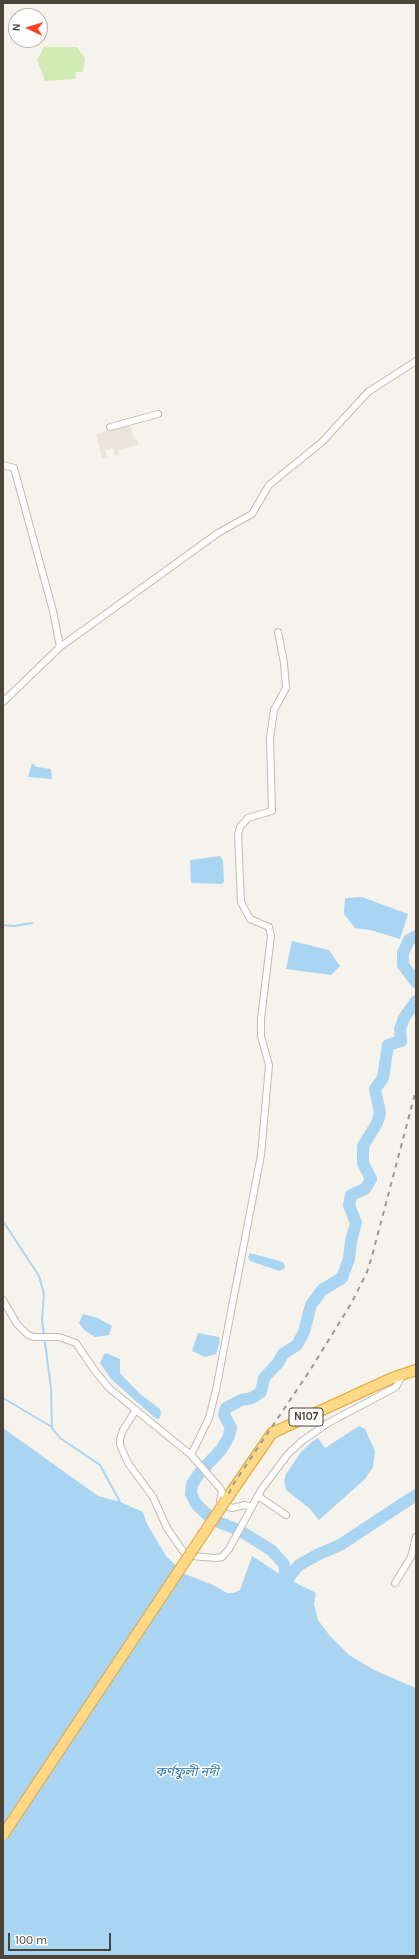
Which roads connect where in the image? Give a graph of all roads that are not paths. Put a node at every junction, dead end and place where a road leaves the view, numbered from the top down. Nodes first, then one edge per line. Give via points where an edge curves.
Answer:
1 (416, 361) edge
2 (158, 414) dead end
3 (110, 427) dead end
4 (3, 465) edge
5 (278, 632) dead end
6 (60, 647) junction
7 (3, 702) edge
8 (3, 1300) edge
9 (416, 1370) edge
10 (403, 1374) junction
11 (136, 1410) junction
12 (191, 1455) junction
13 (258, 1496) junction
14 (252, 1507) junction
15 (286, 1515) dead end
16 (416, 1536) edge
17 (395, 1583) dead end
18 (3, 1835) edge

1 - 6 street via 368,392 322,442 269,485 252,514 218,533
2 - 3 street
4 - 6 street via 14,468 53,611
5 - 12 street via 286,688 274,710 270,738 272,812 248,818 240,827 238,835 241,902 246,915 268,927 272,936 260,1019 261,1036 269,1065 261,1155 216,1390 208,1418
6 - 7 street
8 - 11 street via 16,1324 28,1335 59,1337 76,1343 102,1381
9 - 10 highway, N107
10 - 13 street via 396,1387 342,1414 298,1445 276,1468
10 - 18 highway, N107, bridge via 272,1433
11 - 12 street
11 - 14 street via 120,1434 120,1445 132,1470 153,1497 167,1528 185,1554 216,1558 225,1554
12 - 14 street via 220,1488 220,1501 224,1505 232,1508 245,1505
13 - 14 street
13 - 15 street
16 - 17 street via 411,1557

